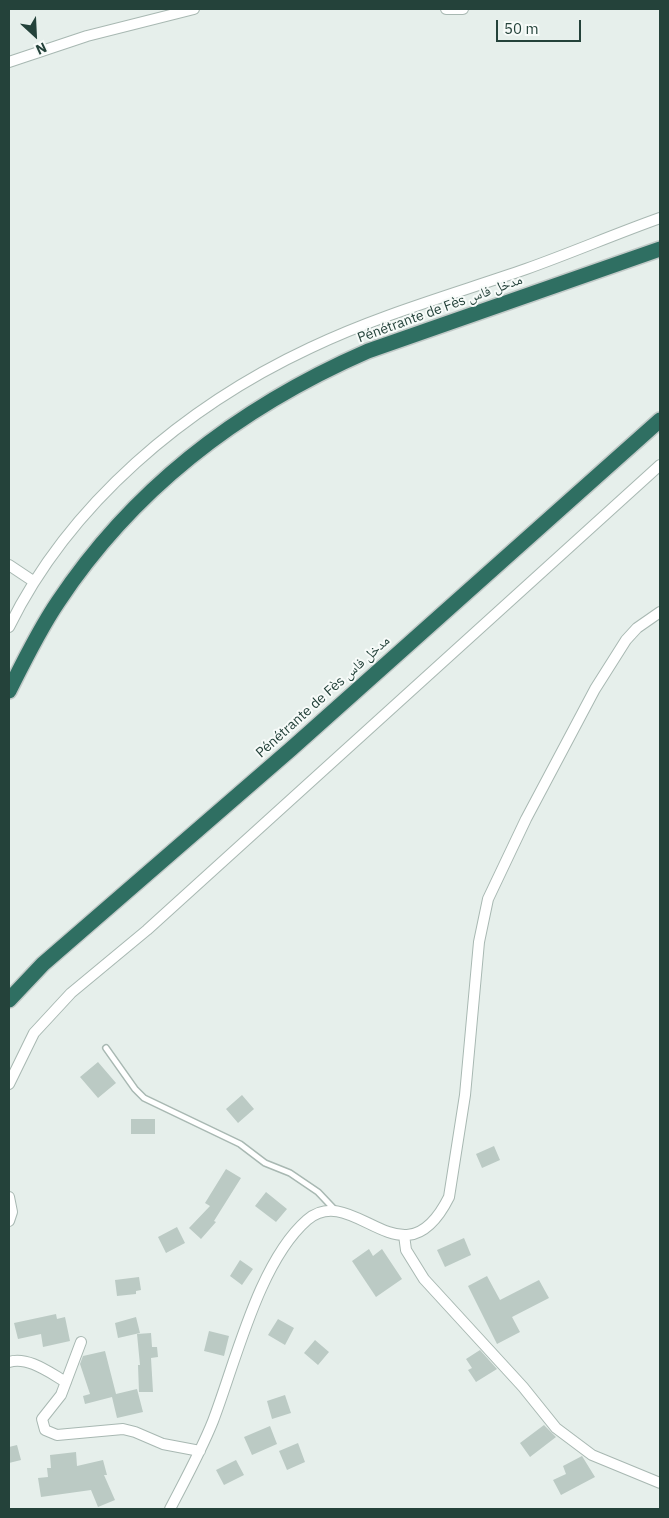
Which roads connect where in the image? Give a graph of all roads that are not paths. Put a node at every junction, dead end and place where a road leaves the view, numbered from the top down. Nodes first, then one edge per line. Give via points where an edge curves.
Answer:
1 (194, 9) edge
2 (446, 9) edge
3 (463, 9) edge
4 (9, 62) edge
5 (660, 218) edge
6 (660, 249) edge
7 (660, 420) edge
8 (660, 465) edge
9 (9, 565) edge
10 (33, 581) junction
11 (660, 612) edge
12 (9, 627) edge
13 (9, 691) edge
14 (9, 1000) edge
15 (106, 1048) dead end
16 (9, 1084) edge
17 (9, 1197) edge
18 (336, 1211) junction
19 (9, 1221) edge
20 (404, 1235) junction
21 (81, 1342) dead end
22 (9, 1362) edge
23 (66, 1382) junction
24 (200, 1451) junction
25 (660, 1483) edge
26 (170, 1509) edge

1 - 4 street via 87,36
2 - 3 street
5 - 10 street via 530,268 382,319 310,348 244,383 180,424 106,493
6 - 13 highway, Pénétrante de Fès مدخل فاس via 368,351 325,370 237,421 202,446 119,524 58,602
7 - 14 highway, Pénétrante de Fès مدخل فاس via 44,964
8 - 16 street via 147,930 71,993 34,1033
9 - 10 street
10 - 12 street
11 - 20 street via 626,640 595,689 488,899 479,942 465,1095 449,1197 434,1221 414,1234
15 - 18 lane via 134,1089 144,1098 240,1144 265,1162 290,1173 318,1192
17 - 19 street via 12,1212
18 - 20 street via 389,1233
18 - 24 street via 314,1215 294,1234 278,1258 249,1321
20 - 25 street via 406,1250 424,1279 556,1428 592,1455
21 - 23 street
22 - 23 street via 26,1362
23 - 24 street via 61,1396 42,1419 43,1427 50,1433 63,1435 123,1429 163,1444
24 - 26 street

